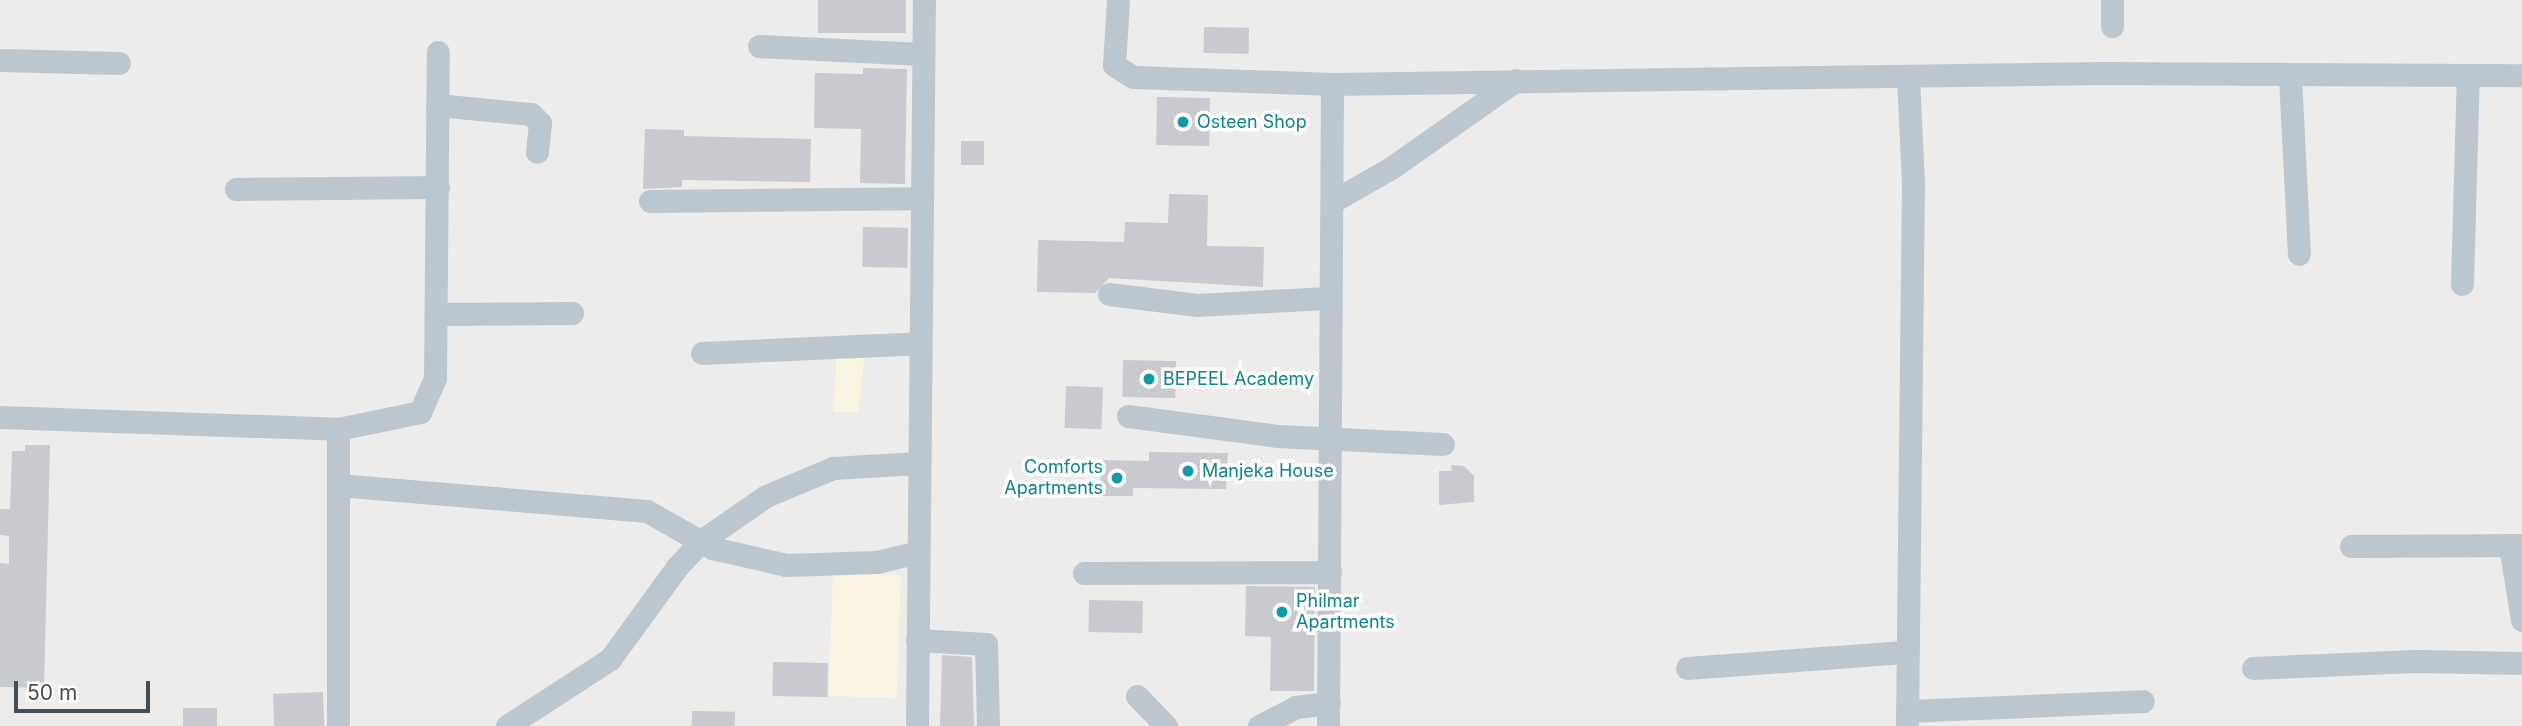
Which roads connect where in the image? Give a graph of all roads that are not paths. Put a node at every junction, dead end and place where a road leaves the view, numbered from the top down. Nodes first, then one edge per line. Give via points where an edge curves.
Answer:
1 (924, 0) edge
2 (1118, 0) edge
3 (2112, 0) edge
4 (2112, 26) dead end
5 (759, 46) dead end
6 (438, 52) dead end
7 (922, 54) junction
8 (0, 60) edge
9 (119, 63) dead end
10 (2468, 75) junction
11 (2522, 75) edge
12 (1908, 76) junction
13 (2290, 77) junction
14 (1516, 80) junction
15 (1332, 84) junction
16 (437, 105) junction
17 (537, 152) dead end
18 (438, 187) junction
19 (236, 189) dead end
20 (920, 198) junction
21 (1335, 200) junction
22 (650, 201) dead end
23 (2299, 254) dead end
24 (2462, 284) dead end
25 (1109, 293) dead end
26 (1328, 298) junction
27 (572, 313) dead end
28 (437, 314) junction
29 (919, 343) junction
30 (702, 353) dead end
31 (0, 416) edge
32 (1128, 416) dead end
33 (338, 429) junction
34 (1331, 438) junction
35 (1443, 443) dead end
36 (918, 463) junction
37 (338, 485) junction
38 (701, 541) junction
39 (2516, 545) edge
40 (2351, 546) dead end
41 (918, 552) junction
42 (1330, 572) junction
43 (1084, 573) dead end
44 (2522, 620) edge
45 (917, 640) junction
46 (1907, 652) junction
47 (2522, 663) edge
48 (1687, 668) dead end
49 (2253, 668) dead end
50 (1137, 696) dead end
51 (2143, 701) dead end
52 (1329, 715) edge
53 (1907, 719) edge
54 (338, 726) edge
55 (508, 726) edge
56 (917, 726) edge
57 (988, 726) edge
58 (1166, 726) edge
59 (1259, 726) edge

1 - 7 street
2 - 15 street via 1114,65 1122,74
3 - 4 street
5 - 7 street
6 - 16 street
7 - 20 street
8 - 9 street
10 - 11 street
10 - 13 street
10 - 24 street
12 - 13 street
12 - 14 street
12 - 46 street via 1913,183
13 - 23 street
14 - 15 street
14 - 21 street via 1391,168
15 - 21 street
16 - 17 street via 531,114 540,123
16 - 18 street
18 - 19 street
18 - 28 street
20 - 22 street
20 - 29 street
21 - 26 street
25 - 26 street via 1197,304
26 - 34 street
27 - 28 street
28 - 33 street via 435,378 426,406 404,418
29 - 30 street
29 - 36 street
31 - 33 street
32 - 34 street
33 - 37 street
34 - 35 street
34 - 42 street
36 - 38 street via 850,464 812,474 766,496
36 - 41 street
37 - 38 street via 647,511
37 - 54 street
38 - 41 street via 786,565 877,562
38 - 55 street via 610,659
39 - 40 street
39 - 44 street
41 - 45 street
42 - 43 street
42 - 52 street
45 - 56 street
45 - 57 street via 986,644
46 - 48 street
46 - 53 street
47 - 49 street via 2416,661
50 - 58 street
51 - 53 street
52 - 59 street via 1296,707

